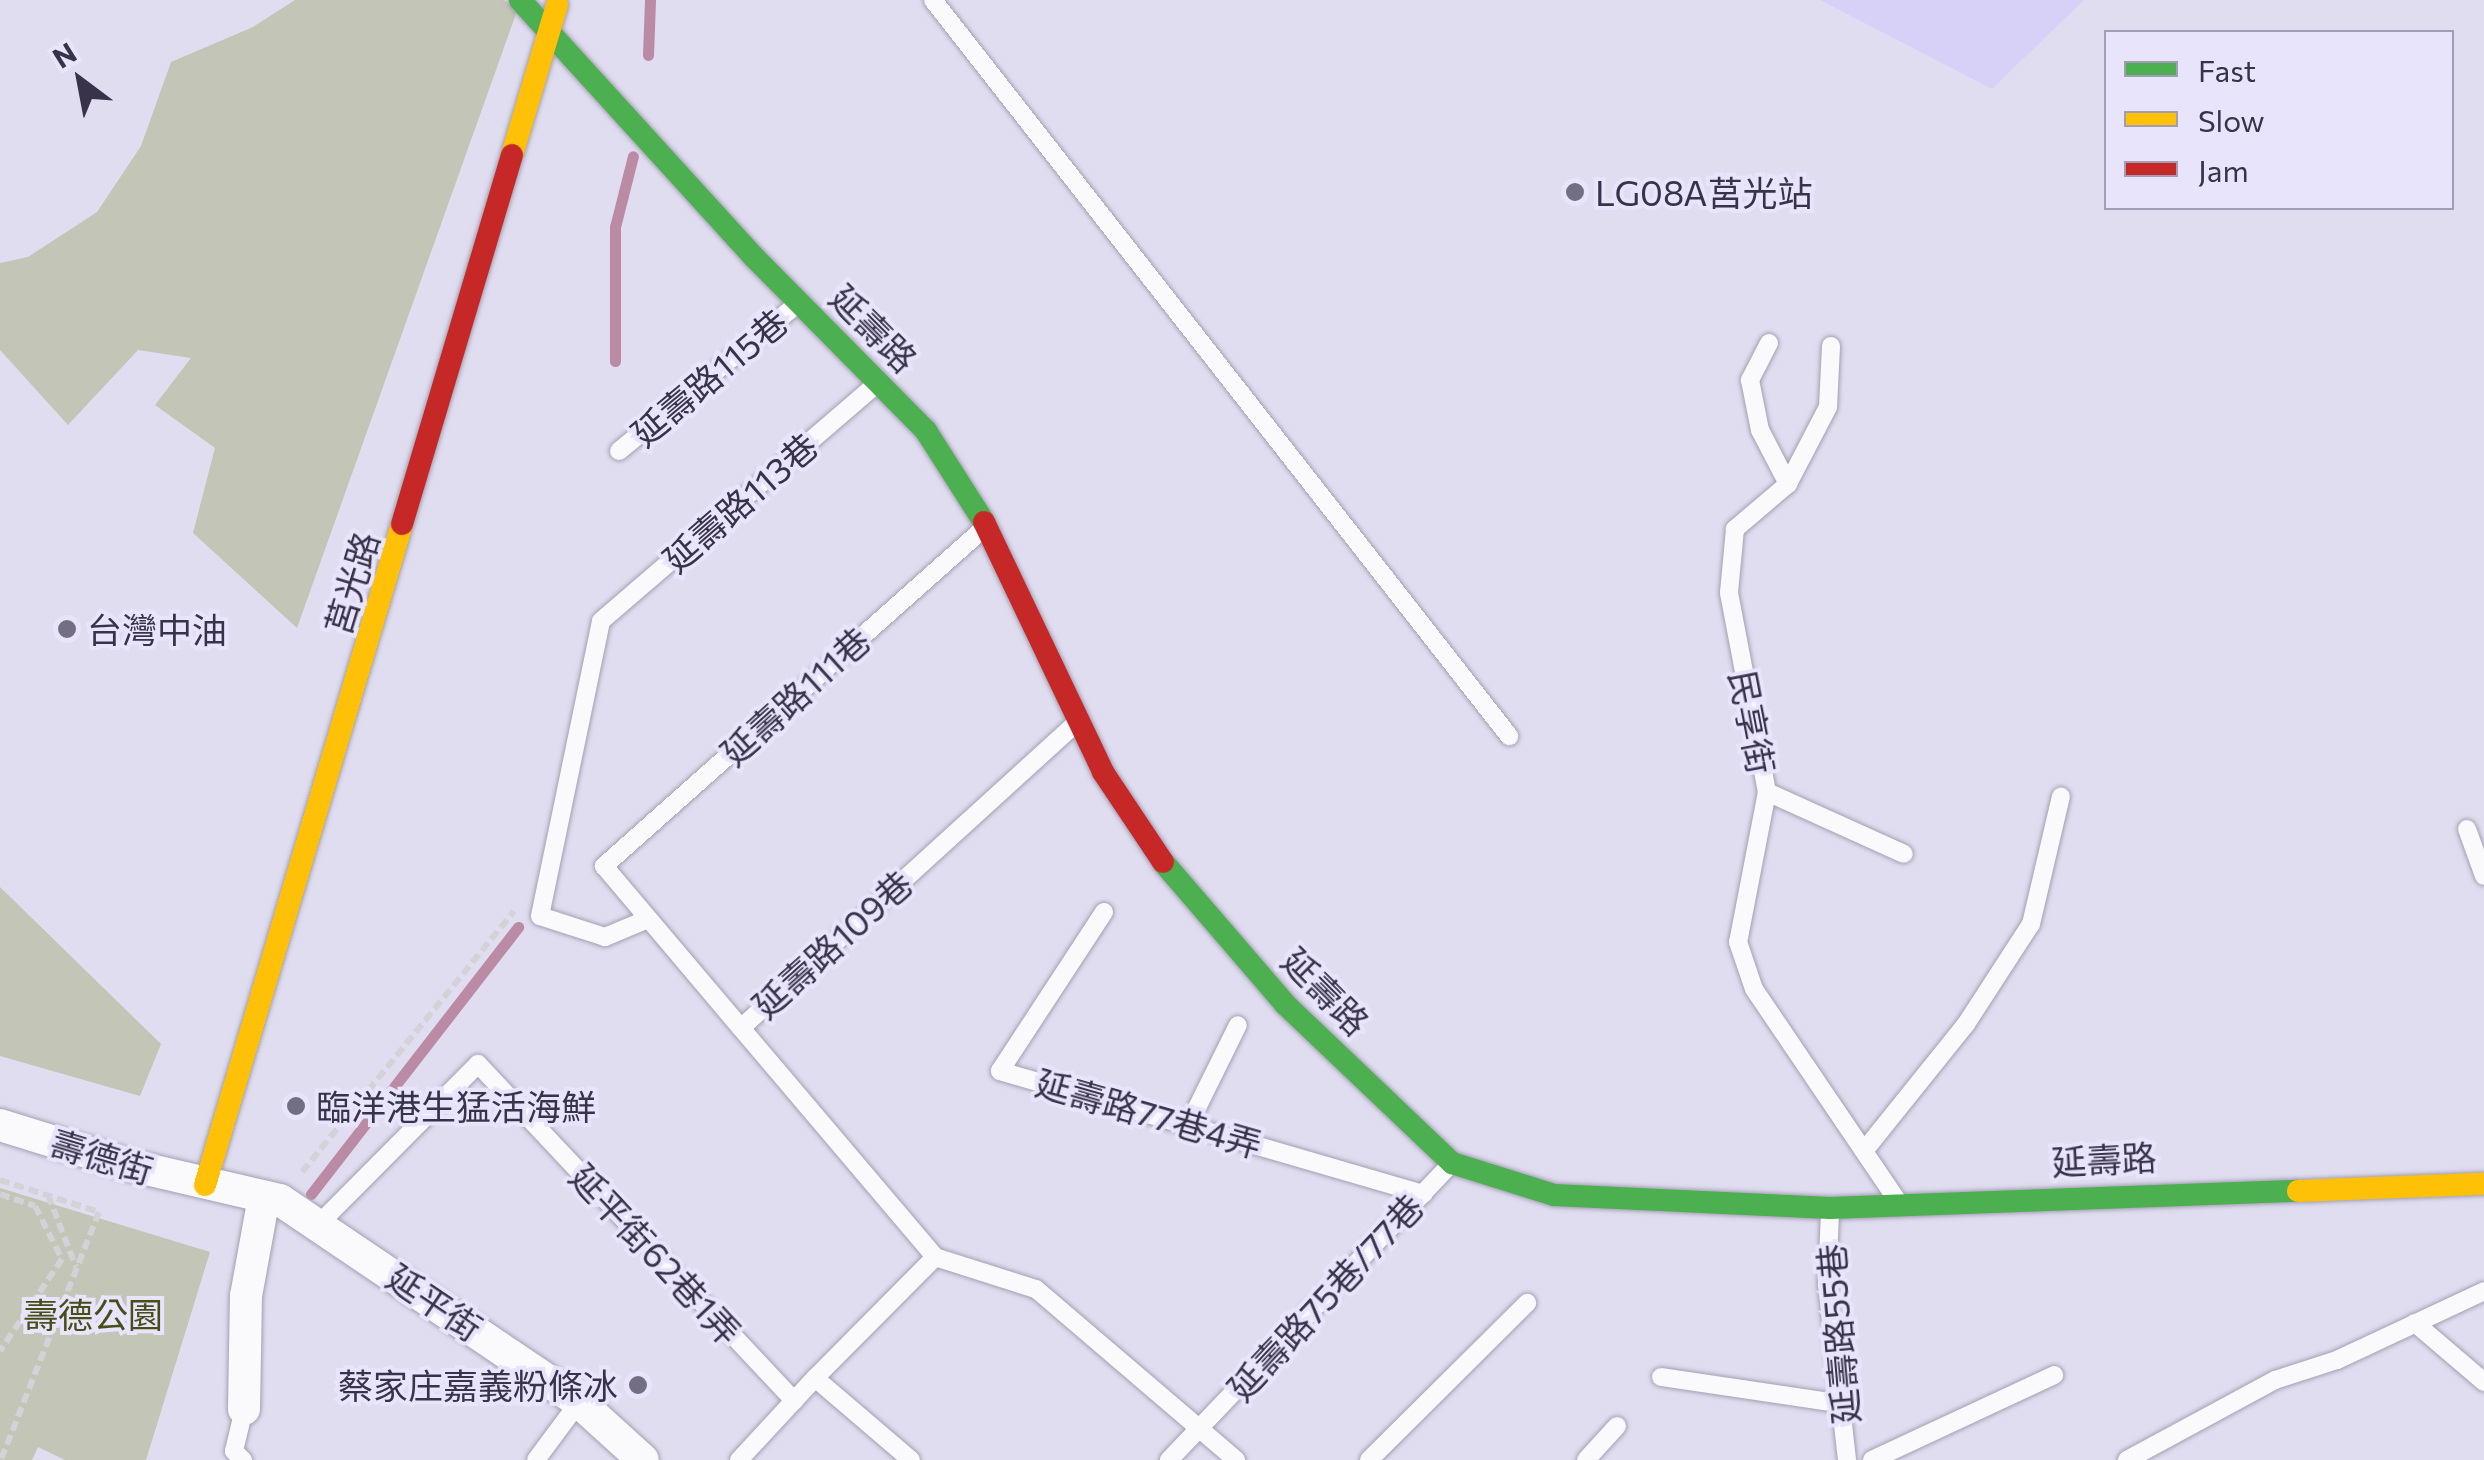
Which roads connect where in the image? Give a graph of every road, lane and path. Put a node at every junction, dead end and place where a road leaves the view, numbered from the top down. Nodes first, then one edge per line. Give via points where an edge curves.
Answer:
1 (520, 0) edge
2 (558, 0) edge
3 (933, 0) edge
4 (552, 30) junction
5 (799, 302) junction
6 (1769, 344) dead end
7 (1832, 346) dead end
8 (879, 383) junction
9 (620, 451) dead end
10 (1788, 484) junction
11 (986, 526) junction
12 (1081, 718) junction
13 (1508, 736) dead end
14 (1766, 792) junction
15 (2062, 796) dead end
16 (2466, 829) dead end
17 (1904, 854) dead end
18 (604, 866) joint
19 (2484, 876) edge
20 (1104, 912) dead end
21 (540, 916) junction
22 (648, 919) junction
23 (1238, 1025) dead end
24 (740, 1028) junction
25 (1188, 1124) junction
26 (0, 1125) edge
27 (1864, 1151) junction
28 (1452, 1163) junction
29 (0, 1180) edge
30 (2484, 1184) edge
31 (205, 1185) junction
32 (0, 1194) edge
33 (1423, 1194) junction
34 (48, 1195) junction
35 (272, 1198) junction
36 (1898, 1204) junction
37 (1830, 1208) junction
38 (318, 1226) junction
39 (935, 1257) junction
40 (77, 1268) junction
41 (2484, 1291) edge
42 (1527, 1303) dead end
43 (2415, 1323) junction
44 (0, 1351) edge
45 (2054, 1375) dead end
46 (1661, 1376) dead end
47 (815, 1378) junction
48 (2484, 1382) edge
49 (794, 1401) junction
50 (579, 1402) junction
51 (1844, 1404) junction
52 (244, 1409) joint
53 (1618, 1426) dead end
54 (1198, 1432) junction
55 (1, 1460) edge
56 (244, 1460) edge
57 (536, 1460) edge
58 (643, 1460) edge
59 (739, 1460) edge
60 (912, 1460) edge
61 (1169, 1460) edge
62 (1236, 1460) edge
63 (1369, 1460) edge
64 (1586, 1460) edge
65 (1847, 1460) edge
66 (1872, 1460) edge
67 (2127, 1460) edge

1 - 4 street, 延壽路
2 - 4 street, 莒光路
3 - 13 lane
4 - 5 street, 延壽路
4 - 31 street, 莒光路
5 - 8 street, 延壽路
5 - 9 lane, 延壽路115巷
6 - 10 lane via 1750,380 1760,430
7 - 10 lane, 民享街 via 1828,407
8 - 11 street, 延壽路 via 926,431
8 - 21 lane, 延壽路113巷 via 602,621
10 - 14 lane, 民享街 via 1735,529 1729,593
11 - 12 street, 延壽路
11 - 18 lane, 延壽路111巷
12 - 24 lane, 延壽路109巷
12 - 28 street, 延壽路 via 1103,772 1150,849 1285,1004
14 - 17 lane
14 - 27 lane, 民享街 via 1738,942 1754,989
15 - 27 lane via 2031,924 1966,1024
16 - 19 lane
18 - 22 lane, 延壽路109巷
20 - 25 lane, 延壽路77巷4弄 via 1000,1072
21 - 22 lane via 604,937
21 - 35 path via 512,911
22 - 24 lane, 延壽路109巷
23 - 25 lane
24 - 39 lane
25 - 33 lane, 延壽路77巷4弄
26 - 31 street, 壽德街
27 - 36 lane, 民享街
28 - 33 lane, 延壽路75巷/77巷
28 - 37 street, 延壽路 via 1554,1195
29 - 34 path
30 - 36 street, 延壽路
31 - 35 street, 延平街
32 - 44 path via 35,1206 62,1259
33 - 54 lane, 延壽路75巷/77巷
34 - 40 path
34 - 40 path via 99,1212
35 - 38 street, 延平街
35 - 52 street via 246,1296
36 - 37 street, 延壽路
37 - 51 lane, 延壽路55巷 via 1828,1284
38 - 49 lane, 延平街62巷1弄 via 478,1064
38 - 50 street, 延平街
39 - 47 lane
39 - 54 lane via 1036,1289
40 - 55 path
41 - 43 lane
42 - 63 lane
43 - 48 lane
43 - 67 lane via 2275,1380
45 - 66 lane
46 - 51 lane
47 - 49 lane
47 - 60 lane
49 - 59 lane
50 - 57 lane
50 - 58 street, 延平街
51 - 65 lane, 延壽路55巷
52 - 56 lane via 234,1451
53 - 64 lane
54 - 61 lane, 延壽路75巷/77巷
54 - 62 lane

